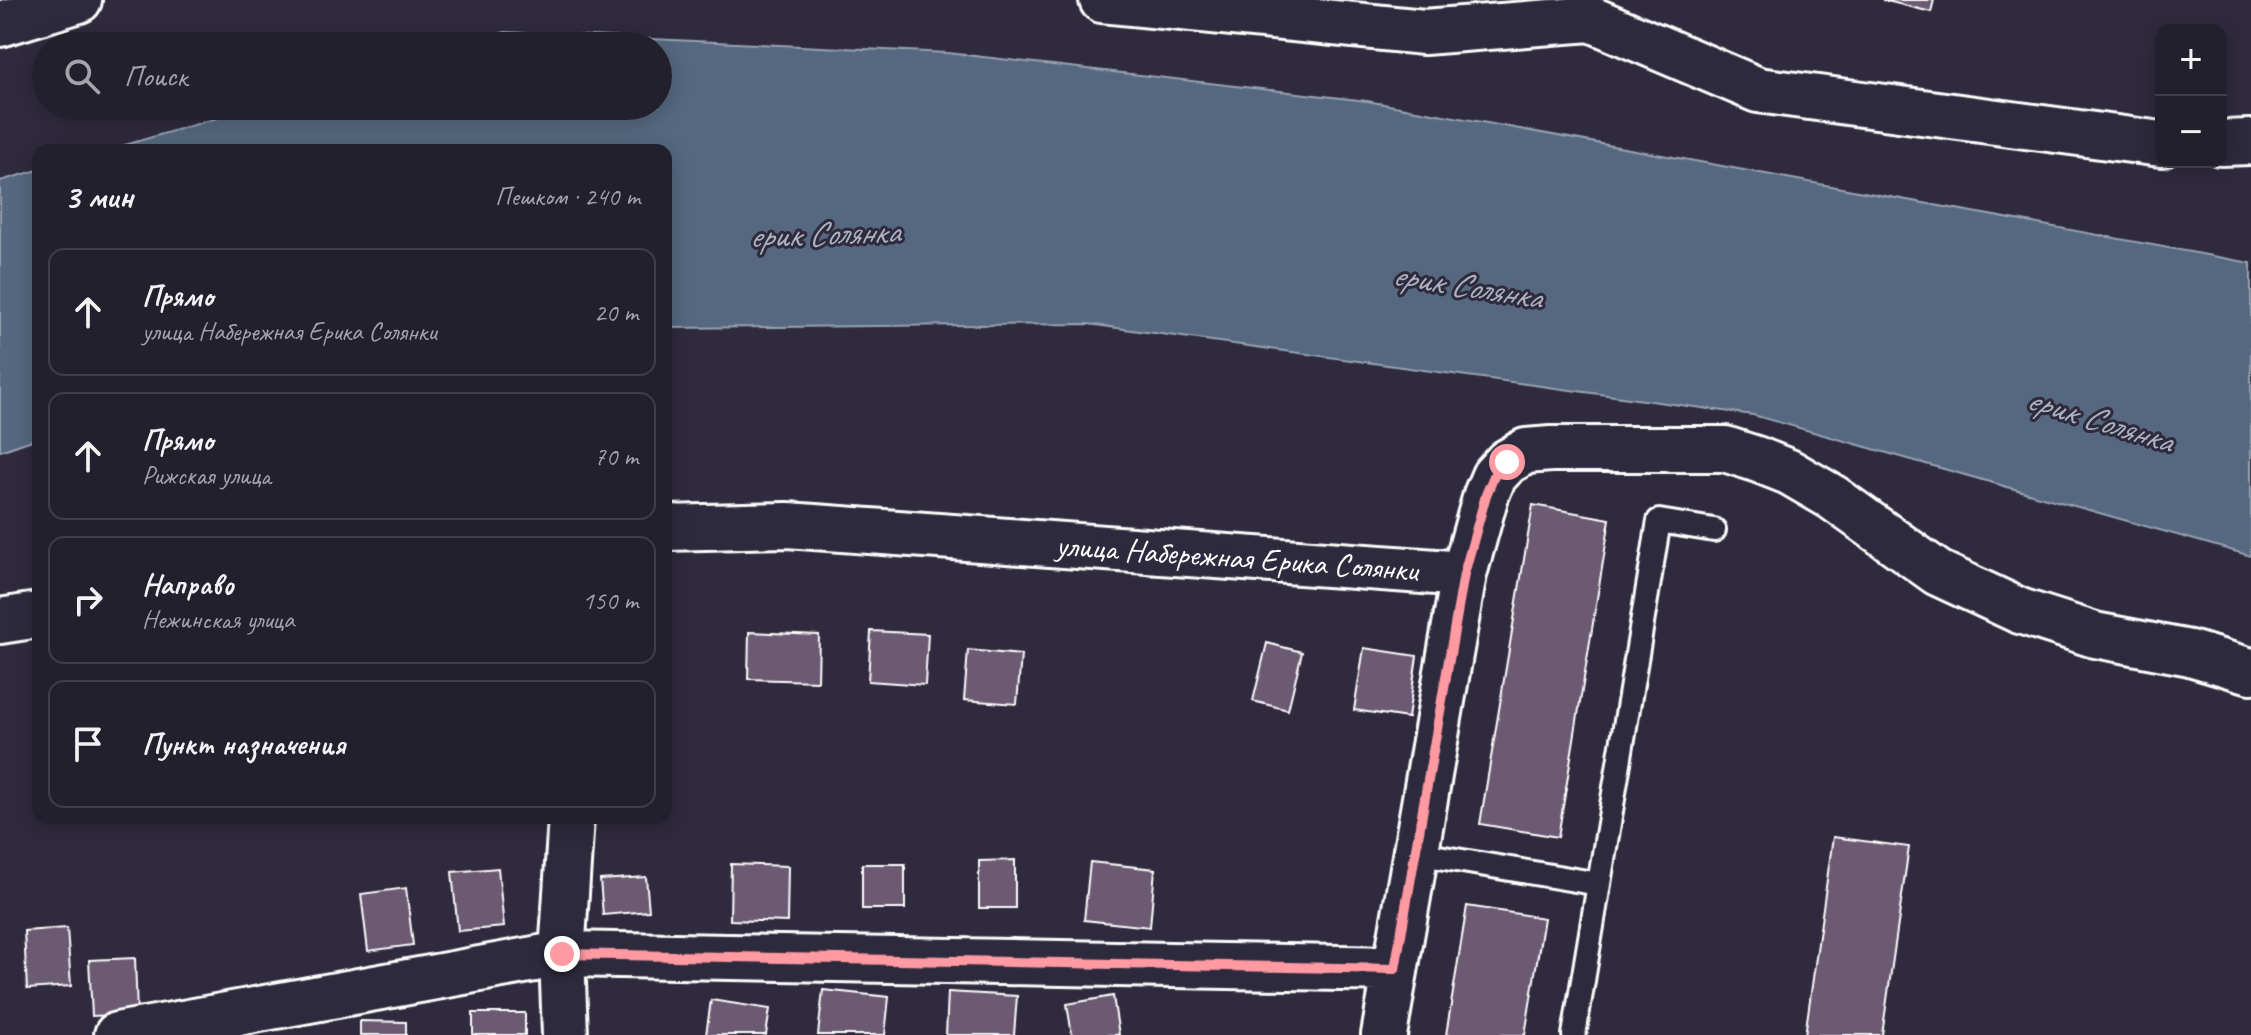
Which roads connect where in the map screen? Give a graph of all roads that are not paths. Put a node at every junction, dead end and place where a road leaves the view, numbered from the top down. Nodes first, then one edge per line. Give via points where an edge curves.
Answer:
1 (79, 0) edge
2 (1102, 0) edge
3 (1591, 10) edge
4 (0, 24) edge
5 (2155, 143) edge
6 (672, 528) edge
7 (1714, 530) dead end
8 (1464, 574) junction
9 (32, 616) edge
10 (0, 621) edge
11 (2251, 671) edge
12 (571, 824) edge
13 (1415, 853) junction
14 (1599, 884) junction
15 (562, 954) junction
16 (1395, 969) junction
17 (117, 1035) edge
18 (565, 1035) edge
19 (1384, 1035) edge
20 (1574, 1035) edge

1 - 4 street
2 - 3 street via 1424,32
3 - 5 street via 1758,90
6 - 8 street, улица Набережная Ерика Солянки via 787,525
7 - 14 lane via 1659,521
8 - 11 street via 1494,476 1526,451 1725,449 1789,472 1938,573 2020,611 2095,635
8 - 13 street
9 - 10 street
12 - 15 street
13 - 14 lane
13 - 16 street
14 - 20 lane
15 - 16 street
15 - 17 street
15 - 18 street
16 - 19 street

